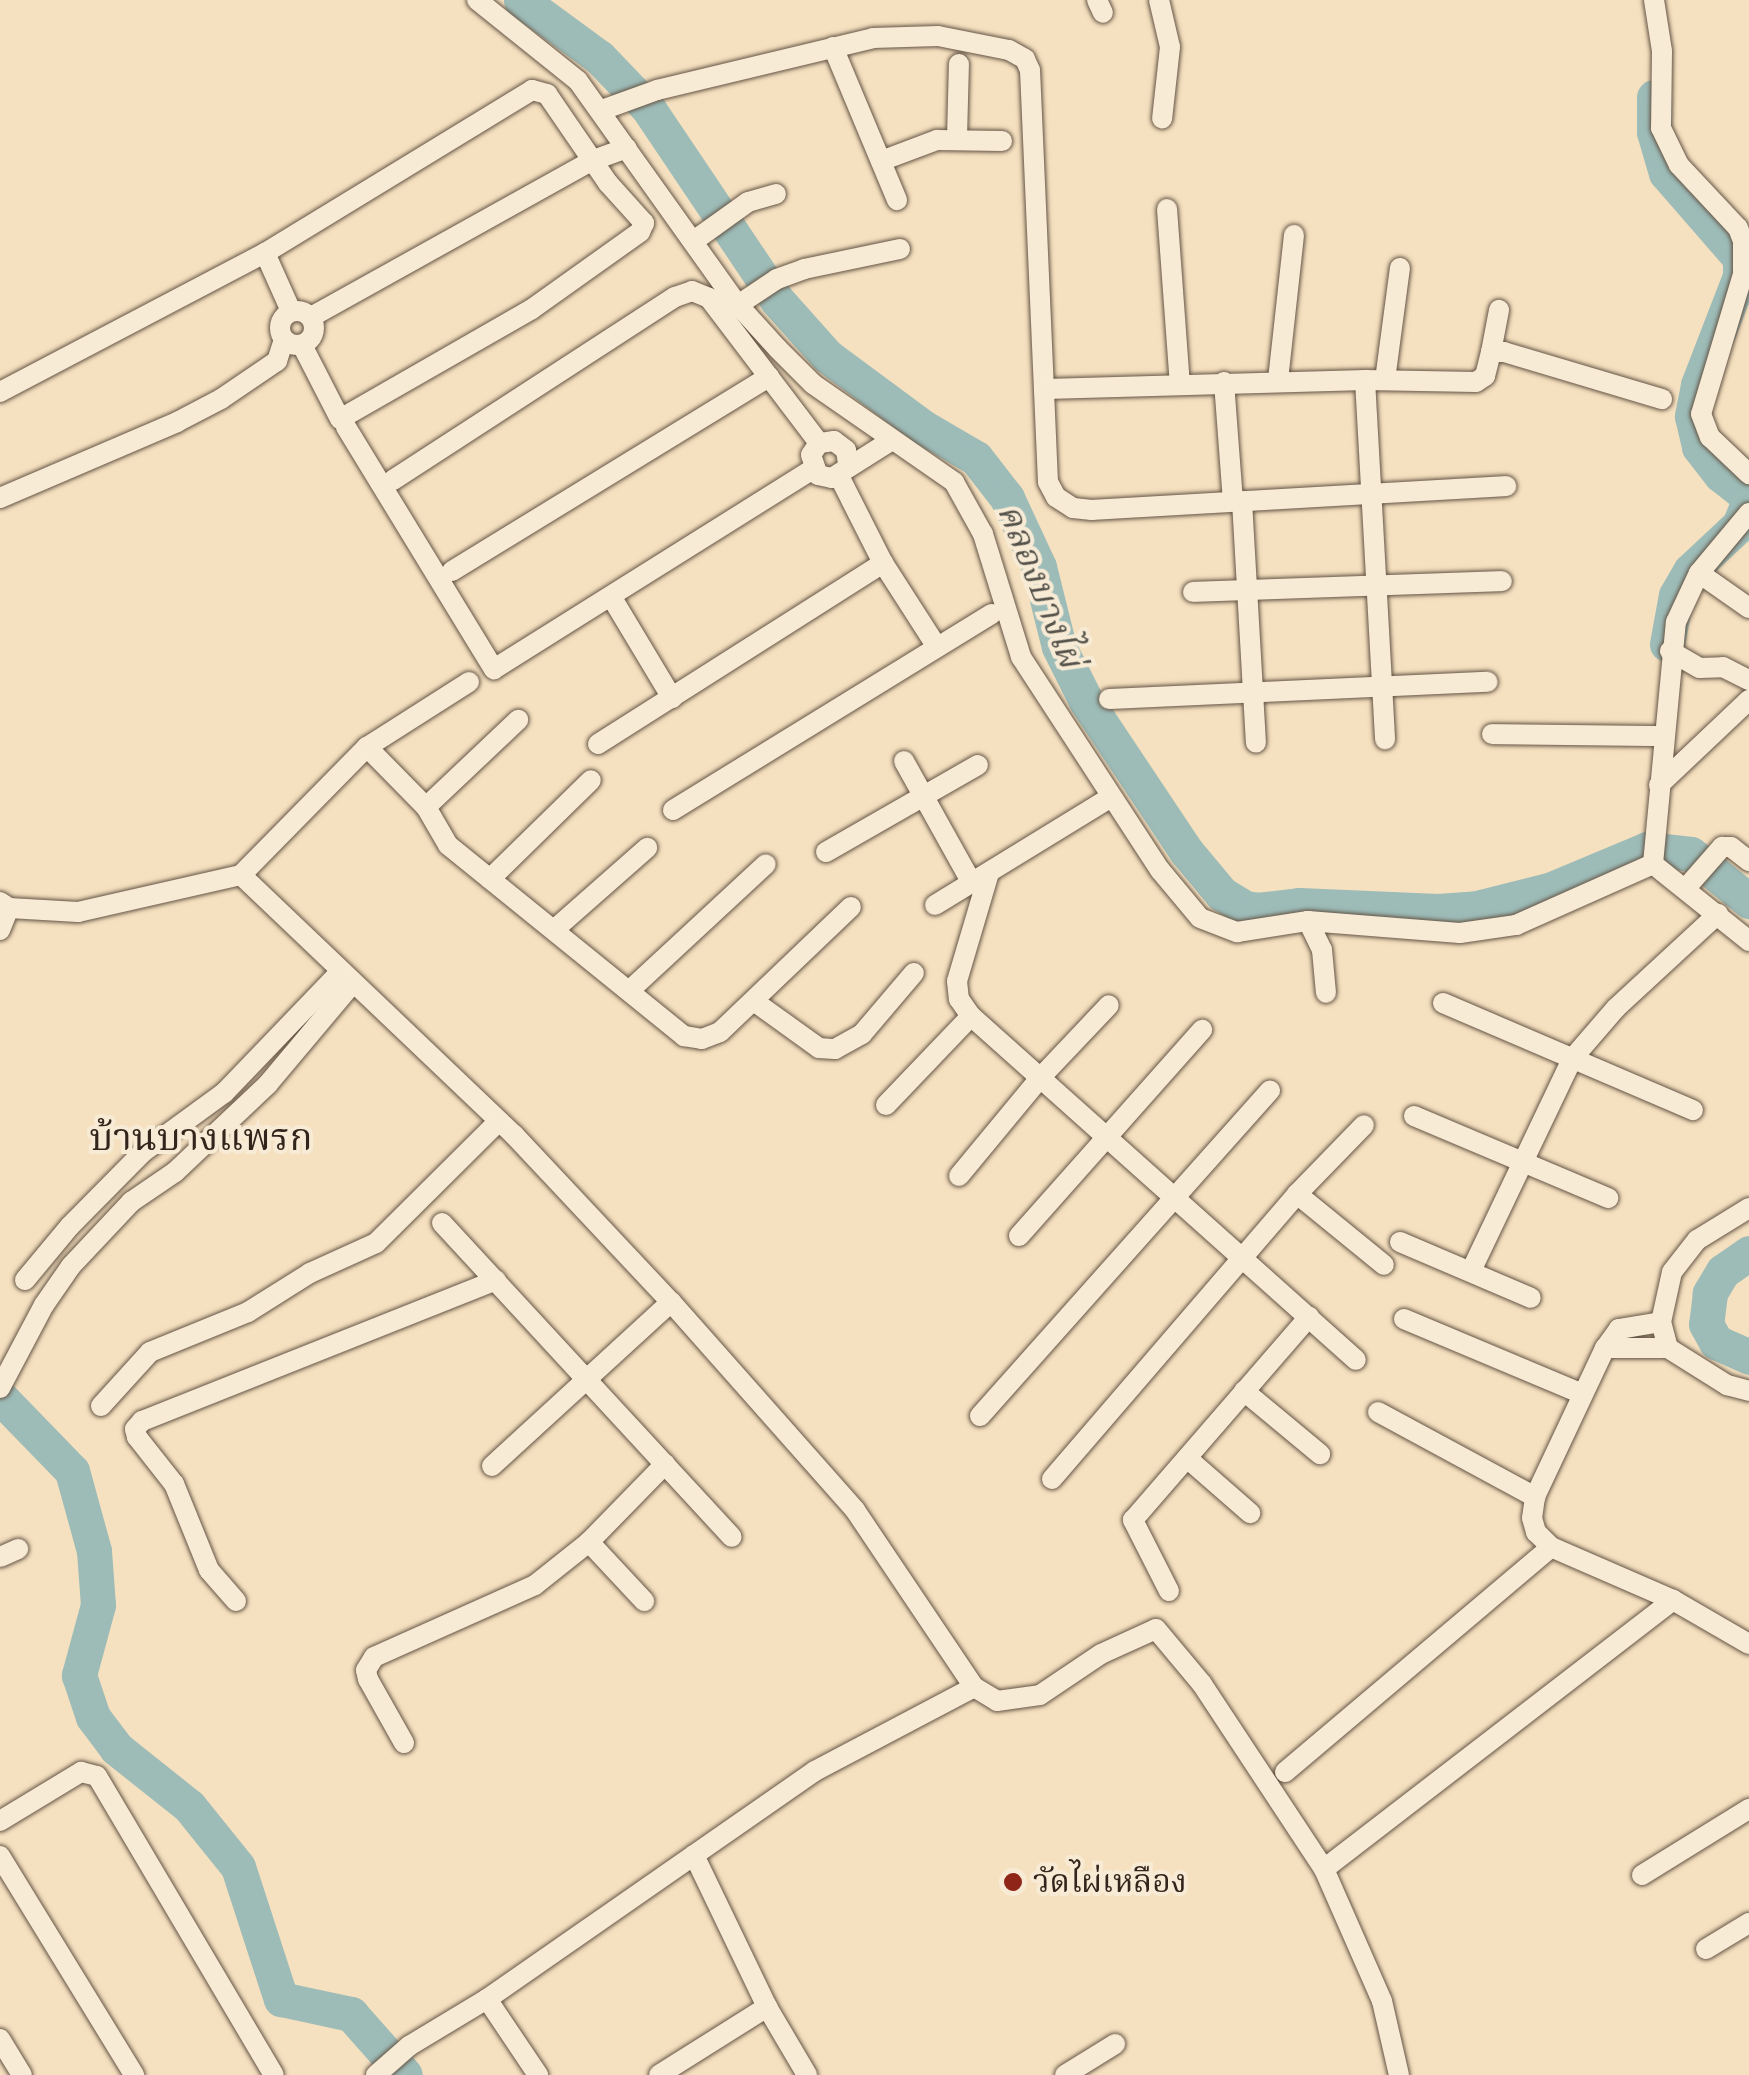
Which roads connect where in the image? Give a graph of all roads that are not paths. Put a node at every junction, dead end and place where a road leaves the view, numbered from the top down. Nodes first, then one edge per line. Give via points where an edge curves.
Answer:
1 (477, 0) edge
2 (1159, 0) edge
3 (1654, 0) edge
4 (833, 47) junction
5 (959, 64) dead end
6 (611, 105) junction
7 (1162, 119) dead end
8 (957, 138) junction
9 (1002, 141) dead end
10 (627, 148) junction
11 (591, 161) junction
12 (881, 161) junction
13 (776, 194) dead end
14 (897, 200) dead end
15 (1167, 209) dead end
16 (703, 234) junction
17 (1294, 235) dead end
18 (900, 249) dead end
19 (1746, 251) edge
20 (265, 253) junction
21 (1400, 268) dead end
22 (738, 305) junction
23 (1500, 310) dead end
24 (301, 314) junction
25 (293, 342) junction
26 (1491, 352) junction
27 (768, 377) junction
28 (1278, 380) junction
29 (1375, 380) junction
30 (1224, 382) junction
31 (1180, 384) junction
32 (1047, 388) junction
33 (0, 392) edge
34 (1662, 399) dead end
35 (866, 422) junction
36 (346, 427) dead end
37 (892, 440) junction
38 (827, 442) junction
39 (813, 469) junction
40 (844, 470) junction
41 (1749, 474) edge
42 (392, 480) dead end
43 (1506, 486) dead end
44 (1373, 492) junction
45 (0, 498) edge
46 (1237, 501) junction
47 (1749, 513) edge
48 (884, 562) junction
49 (452, 571) dead end
50 (1699, 573) junction
51 (1502, 581) dead end
52 (1379, 584) junction
53 (1250, 590) junction
54 (1193, 592) dead end
55 (612, 598) junction
56 (1749, 608) edge
57 (992, 614) dead end
58 (937, 648) junction
59 (1670, 651) junction
60 (1749, 680) edge
61 (469, 682) dead end
62 (1488, 682) dead end
63 (1383, 684) junction
64 (1253, 693) junction
65 (672, 698) junction
66 (1109, 699) dead end
67 (1749, 700) edge
68 (518, 720) dead end
69 (1492, 734) dead end
70 (1663, 736) junction
71 (1385, 739) dead end
72 (1256, 742) dead end
73 (598, 744) dead end
74 (367, 747) junction
75 (904, 761) dead end
76 (978, 765) dead end
77 (591, 780) dead end
78 (1659, 785) junction
79 (923, 796) junction
80 (1111, 796) junction
81 (426, 807) junction
82 (673, 810) dead end
83 (647, 848) dead end
84 (826, 852) dead end
85 (1653, 858) junction
86 (1749, 862) edge
87 (766, 864) dead end
88 (242, 875) junction
89 (981, 878) junction
90 (490, 879) junction
91 (1693, 880) junction
92 (4, 905) edge
93 (934, 905) dead end
94 (851, 906) dead end
95 (1718, 914) junction
96 (1308, 920) junction
97 (555, 929) junction
98 (0, 930) edge
99 (1749, 941) edge
100 (914, 973) dead end
101 (347, 978) junction
102 (630, 990) junction
103 (1326, 993) dead end
104 (756, 1002) junction
105 (1444, 1003) dead end
106 (1109, 1006) dead end
107 (972, 1016) junction
108 (1202, 1030) dead end
109 (1572, 1059) junction
110 (1040, 1078) junction
111 (1270, 1090) dead end
112 (886, 1105) dead end
113 (1692, 1110) dead end
114 (1414, 1116) dead end
115 (499, 1121) junction
116 (1364, 1124) dead end
117 (1107, 1137) junction
118 (1524, 1161) junction
119 (959, 1176) dead end
120 (1297, 1194) junction
121 (1608, 1198) dead end
122 (1176, 1199) junction
123 (1749, 1208) edge
124 (442, 1223) dead end
125 (1019, 1236) dead end
126 (1400, 1242) dead end
127 (1241, 1260) junction
128 (1384, 1265) dead end
129 (1471, 1272) junction
130 (26, 1280) dead end
131 (496, 1280) junction
132 (1530, 1298) dead end
133 (671, 1302) junction
134 (1309, 1317) junction
135 (1404, 1319) dead end
136 (1660, 1322) junction
137 (1605, 1348) junction
138 (1668, 1348) junction
139 (1356, 1360) dead end
140 (586, 1380) junction
141 (0, 1388) edge
142 (1244, 1390) junction
143 (1749, 1391) edge
144 (1582, 1394) junction
145 (101, 1406) dead end
146 (1378, 1412) dead end
147 (980, 1416) dead end
148 (1320, 1454) dead end
149 (1188, 1458) junction
150 (665, 1464) junction
151 (492, 1466) dead end
152 (1052, 1479) dead end
153 (1535, 1497) junction
154 (1250, 1512) dead end
155 (732, 1537) dead end
156 (588, 1542) junction
157 (1551, 1548) junction
158 (1169, 1591) dead end
159 (1673, 1600) junction
160 (236, 1601) dead end
161 (644, 1601) dead end
162 (1749, 1644) edge
163 (974, 1688) junction
164 (404, 1743) dead end
165 (1285, 1772) dead end
166 (1749, 1809) edge
167 (0, 1821) edge
168 (694, 1855) junction
169 (0, 1856) edge
170 (1324, 1869) junction
171 (1642, 1875) dead end
172 (1749, 1924) edge
173 (1706, 1950) dead end
174 (487, 1999) junction
175 (767, 2007) junction
176 (0, 2039) edge
177 (1115, 2044) dead end
178 (377, 2073) edge
179 (22, 2075) edge
180 (134, 2075) edge
181 (274, 2075) edge
182 (538, 2075) edge
183 (658, 2075) edge
184 (807, 2075) edge
185 (1065, 2075) edge
186 (1399, 2075) edge

1 - 6 street
2 - 7 street via 1170,48
3 - 19 street via 1662,52 1661,128 1679,165 1738,228
4 - 6 street
4 - 12 street
4 - 32 street via 938,36 1026,59
5 - 8 street
6 - 10 street
8 - 9 street
8 - 12 street
10 - 11 street
10 - 16 street
11 - 20 street via 547,94 532,90
11 - 24 street
11 - 25 street via 644,223 532,309 340,418
12 - 14 street
13 - 16 street via 735,210
15 - 31 street
16 - 22 street
17 - 28 street
18 - 22 street via 828,262 778,280
19 - 41 street via 1701,414 1710,436
20 - 24 street
20 - 33 street
21 - 29 street
22 - 35 street via 813,384
23 - 26 street
24 - 25 street via 314,333
24 - 25 street via 281,320
25 - 45 street via 276,361 177,422
26 - 29 street via 1485,376 1476,382
26 - 34 street
27 - 38 street
27 - 42 street via 708,298 692,291
27 - 49 street
28 - 29 street
28 - 30 street
29 - 44 street
30 - 31 street
30 - 46 street
31 - 32 street
32 - 46 street via 1048,482 1072,508
35 - 37 street
35 - 38 street
36 - 55 street via 494,669
37 - 40 street
37 - 80 street via 954,482 973,512 1022,657
38 - 39 street via 811,455
38 - 40 street via 846,450
39 - 40 street via 824,478
39 - 55 street
40 - 48 street
43 - 44 street
44 - 46 street
44 - 52 street
46 - 53 street
47 - 50 street
48 - 58 street
48 - 65 street
50 - 56 street
50 - 59 street via 1684,596
51 - 52 street
52 - 53 street
52 - 63 street
53 - 54 street
53 - 64 street
55 - 65 street
57 - 58 street
58 - 82 street
59 - 60 street via 1700,668 1723,667
59 - 70 street
61 - 74 street
62 - 63 street
63 - 64 street
63 - 71 street
64 - 66 street
64 - 72 street
65 - 73 street
67 - 78 street
68 - 81 street
69 - 70 street
70 - 78 street
74 - 81 street
74 - 88 street
75 - 79 street
76 - 79 street
77 - 90 street
78 - 85 street
79 - 84 street
79 - 89 street
80 - 89 street
80 - 96 street via 1200,918 1237,932
81 - 90 street via 448,844
83 - 97 street
85 - 91 street
85 - 96 street via 1516,925 1426,933
86 - 91 street via 1731,847 1716,852
87 - 102 street
88 - 92 street via 78,912
88 - 101 street
89 - 93 street
89 - 107 street via 956,982
90 - 97 street
91 - 95 street
92 - 98 street
94 - 104 street
95 - 99 street
95 - 109 street via 1616,1008
96 - 103 street via 1322,950
97 - 102 street
100 - 104 street via 862,1034 835,1049 819,1048
101 - 115 street
101 - 130 street via 224,1093 143,1152
101 - 141 street via 268,1084 175,1172 130,1202 71,1266
102 - 104 street via 684,1036 702,1039
105 - 109 street
106 - 110 street
107 - 110 street
107 - 112 street
108 - 117 street
109 - 113 street
109 - 118 street
110 - 117 street
110 - 119 street
111 - 122 street
114 - 118 street
115 - 133 street
115 - 145 street via 376,1243 248,1312 150,1352
116 - 120 street
117 - 122 street
117 - 125 street
118 - 121 street
118 - 129 street
120 - 127 street
120 - 128 street
122 - 127 street
122 - 147 street
123 - 136 street via 1697,1240 1672,1272
124 - 131 street
126 - 129 street
127 - 134 street
127 - 152 street
129 - 132 street
131 - 140 street
131 - 160 street via 136,1429 174,1484 209,1570
133 - 140 street
133 - 163 street via 855,1510
134 - 139 street
134 - 142 street
135 - 144 street
136 - 137 street via 1619,1330
136 - 138 street
137 - 138 street
137 - 144 street
138 - 143 street via 1727,1385
140 - 150 street
140 - 151 street
142 - 148 street
142 - 149 street
144 - 153 street
146 - 153 street
149 - 154 street
149 - 158 street via 1133,1520
150 - 155 street
150 - 156 street
153 - 157 street via 1536,1532
156 - 161 street
156 - 164 street via 536,1585 374,1657 368,1679
157 - 159 street
157 - 165 street
159 - 162 street
159 - 170 street
163 - 168 street via 814,1771
163 - 170 street via 997,1702 1040,1695 1101,1654 1156,1629 1202,1684
166 - 171 street
167 - 181 street via 88,1771 97,1776
168 - 174 street
168 - 175 street
169 - 180 street
170 - 186 street via 1377,1988
172 - 173 street
174 - 178 street
174 - 182 street
175 - 183 street
175 - 184 street
176 - 179 street
177 - 185 street

